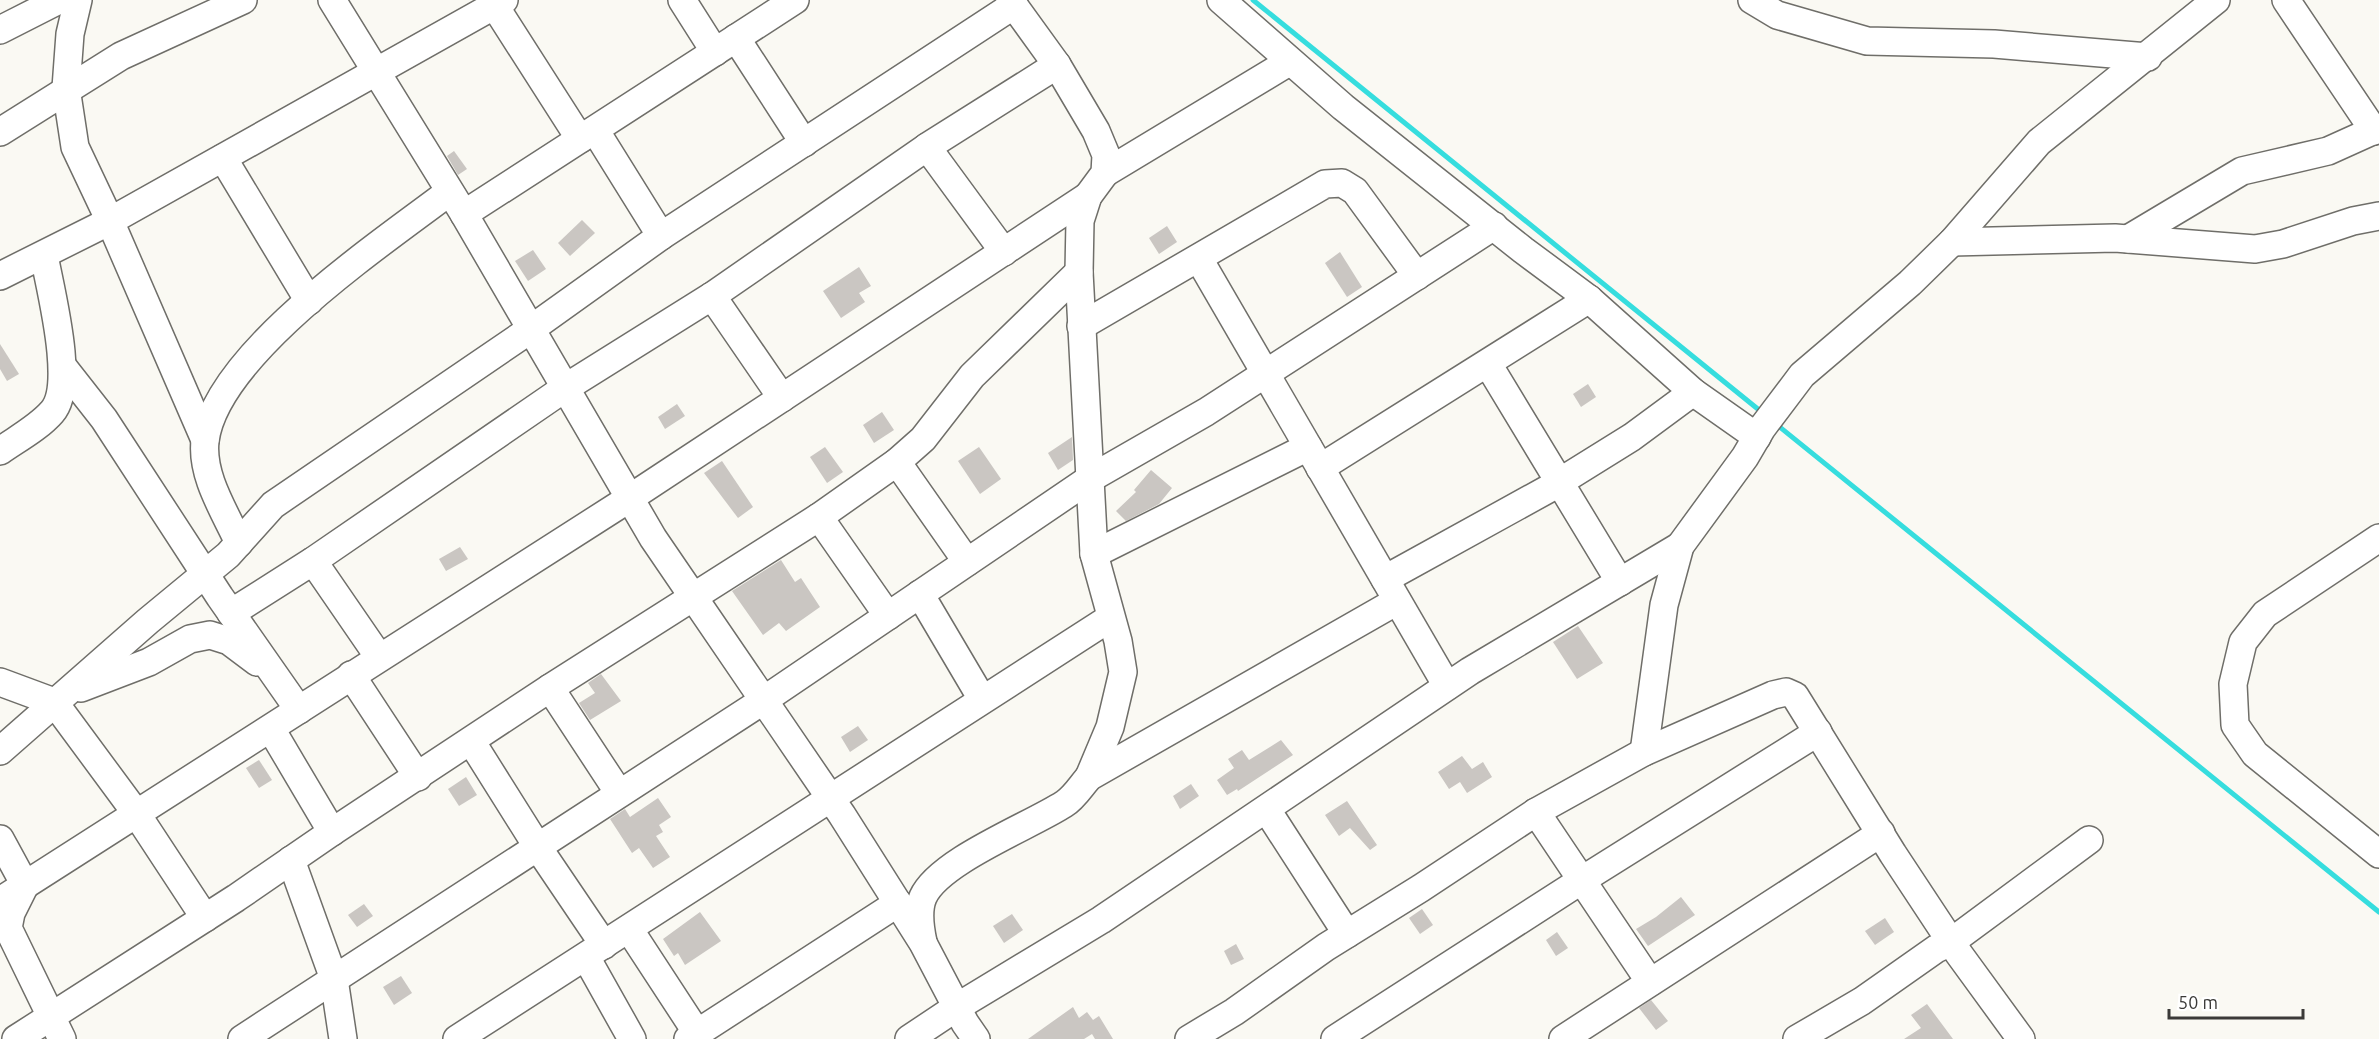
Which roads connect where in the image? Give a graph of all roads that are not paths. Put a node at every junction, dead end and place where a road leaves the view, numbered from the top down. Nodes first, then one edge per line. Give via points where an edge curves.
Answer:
1 (59, 0) edge
2 (78, 0) edge
3 (243, 0) edge
4 (333, 0) edge
5 (682, 0) edge
6 (795, 0) edge
7 (1221, 0) edge
8 (1752, 0) edge
9 (2216, 0) edge
10 (2286, 0) edge
11 (496, 2) edge
12 (1012, 2) edge
13 (0, 30) edge
14 (725, 45) junction
15 (2148, 57) junction
16 (1289, 62) junction
17 (1057, 65) junction
18 (376, 73) junction
19 (66, 88) junction
20 (2376, 129) edge
21 (0, 132) edge
22 (588, 134) junction
23 (804, 144) junction
24 (927, 147) junction
25 (223, 158) junction
26 (1105, 173) junction
27 (1088, 196) junction
28 (457, 203) junction
29 (2379, 216) edge
30 (110, 221) junction
31 (1494, 226) junction
32 (661, 236) junction
33 (2128, 239) junction
34 (1952, 242) junction
35 (1004, 252) junction
36 (44, 255) junction
37 (1199, 259) junction
38 (1079, 272) junction
39 (0, 276) edge
40 (1417, 276) junction
41 (712, 296) junction
42 (1589, 299) junction
43 (309, 301) junction
44 (1081, 326) junction
45 (531, 329) junction
46 (1488, 364) junction
47 (64, 368) junction
48 (1265, 374) junction
49 (566, 388) junction
50 (1694, 392) junction
51 (783, 398) junction
52 (1757, 437) junction
53 (205, 440) junction
54 (0, 451) edge
55 (1314, 457) junction
56 (897, 462) junction
57 (1091, 478) junction
58 (1560, 482) junction
59 (630, 498) junction
60 (819, 517) junction
61 (2379, 538) edge
62 (239, 543) junction
63 (1680, 546) junction
64 (1094, 554) junction
65 (313, 561) junction
66 (967, 562) junction
67 (206, 573) junction
68 (1620, 582) junction
69 (1391, 590) junction
70 (920, 594) junction
71 (693, 596) junction
72 (231, 613) junction
73 (888, 616) junction
74 (1110, 618) junction
75 (379, 657) junction
76 (275, 675) junction
77 (351, 675) junction
78 (0, 682) edge
79 (1447, 686) junction
80 (550, 688) junction
81 (59, 698) junction
82 (982, 699) junction
83 (764, 700) junction
84 (298, 710) junction
85 (271, 729) junction
86 (1818, 732) junction
87 (471, 741) junction
88 (0, 751) edge
89 (1644, 752) junction
90 (418, 777) junction
91 (1089, 777) junction
92 (619, 793) junction
93 (830, 798) junction
94 (1267, 810) junction
95 (1536, 812) junction
96 (136, 813) junction
97 (332, 832) junction
98 (1881, 833) junction
99 (0, 839) edge
100 (2089, 840) dead end
101 (537, 846) junction
102 (2379, 854) edge
103 (291, 860) junction
104 (1582, 880) junction
105 (25, 885) junction
106 (0, 901) edge
107 (898, 903) junction
108 (205, 918) junction
109 (629, 929) junction
110 (1347, 934) junction
111 (1951, 942) junction
112 (923, 944) junction
113 (595, 951) junction
114 (334, 979) junction
115 (1650, 982) junction
116 (957, 1007) junction
117 (56, 1028) edge
118 (1600, 1030) edge
119 (692, 1036) edge
120 (16, 1039) edge
121 (242, 1039) edge
122 (343, 1039) edge
123 (457, 1039) edge
124 (632, 1039) edge
125 (909, 1039) edge
126 (976, 1039) edge
127 (1189, 1039) edge
128 (1335, 1039) edge
129 (1563, 1039) edge
130 (1797, 1039) edge
131 (2021, 1039) edge

1 - 13 street
2 - 19 street via 70,34
3 - 19 street via 121,56
4 - 18 street
5 - 14 street
6 - 14 street
7 - 16 street
8 - 15 street via 1777,15 1867,41 1994,44
9 - 15 street
10 - 20 street
11 - 18 street
11 - 22 street
12 - 17 street
12 - 23 street
14 - 22 street
14 - 23 street
15 - 34 street via 2039,142
16 - 26 street
16 - 31 street
17 - 24 street
17 - 26 street via 1096,130 1106,155
18 - 25 street
18 - 28 street
19 - 21 street
19 - 30 street via 75,147
20 - 33 street via 2328,151 2242,171
22 - 28 street
22 - 32 street
23 - 32 street
24 - 35 street
24 - 41 street
25 - 30 street
25 - 43 street
26 - 27 street
27 - 35 street
27 - 38 street via 1080,222
28 - 43 street via 332,280
28 - 45 street
29 - 33 street via 2255,249
30 - 36 street
30 - 53 street
31 - 40 street
31 - 42 street
32 - 45 street
33 - 34 street
34 - 52 street via 1803,375
35 - 51 street
36 - 39 street
36 - 47 street
37 - 40 street via 1325,184 1342,183 1355,191
37 - 44 street
37 - 48 street
38 - 44 street
38 - 56 street via 972,376 922,439
40 - 48 street
41 - 49 street
41 - 51 street
42 - 46 street
42 - 50 street
43 - 53 street via 237,373 218,402
44 - 57 street
45 - 49 street
45 - 62 street via 273,504
46 - 55 street
46 - 58 street
47 - 54 street via 62,392 53,411
47 - 67 street via 104,419
48 - 55 street
48 - 57 street
49 - 59 street
49 - 65 street
50 - 52 street
50 - 58 street
51 - 59 street
52 - 63 street
53 - 62 street via 206,465
55 - 64 street
55 - 69 street
56 - 60 street
56 - 66 street
57 - 64 street
57 - 66 street
58 - 68 street
58 - 69 street
59 - 71 street
59 - 75 street
60 - 71 street
60 - 73 street
61 - 102 street via 2265,614 2243,642 2233,684 2235,725 2255,754
62 - 67 street
63 - 68 street
63 - 89 street via 1664,605
64 - 74 street
65 - 72 street
65 - 75 street
66 - 70 street
67 - 72 street
67 - 81 street
68 - 79 street
69 - 79 street
69 - 91 street
70 - 73 street
70 - 82 street
71 - 80 street
71 - 83 street
72 - 76 street
73 - 83 street
74 - 82 street
74 - 91 street via 1124,672 1110,727
75 - 77 street
76 - 81 street via 229,641 210,635 190,639 149,662
76 - 84 street
77 - 84 street
77 - 90 street
78 - 81 street
79 - 94 street
80 - 87 street
80 - 92 street
81 - 88 street
81 - 96 street
82 - 93 street
83 - 92 street
83 - 93 street
84 - 85 street
85 - 96 street
85 - 97 street
86 - 89 street via 1795,696 1786,692
86 - 98 street
86 - 104 street
87 - 90 street
87 - 101 street
89 - 95 street
90 - 97 street
91 - 112 street via 1066,803 976,851 940,877 923,897 919,921
92 - 101 street
93 - 107 street
93 - 109 street
94 - 110 street
94 - 116 street via 1101,920
95 - 104 street
95 - 110 street
96 - 105 street
96 - 108 street
97 - 103 street
98 - 111 street
98 - 115 street
99 - 105 street
100 - 111 street
101 - 113 street
101 - 114 street
103 - 108 street
103 - 114 street
104 - 115 street
104 - 128 street
105 - 106 street
105 - 117 street via 8,928
107 - 112 street
107 - 119 street
108 - 117 street
109 - 113 street
109 - 119 street
110 - 127 street
111 - 130 street
111 - 131 street
112 - 116 street
113 - 123 street
113 - 124 street
114 - 121 street
114 - 122 street
115 - 118 street
116 - 125 street
116 - 126 street
117 - 120 street
118 - 129 street

